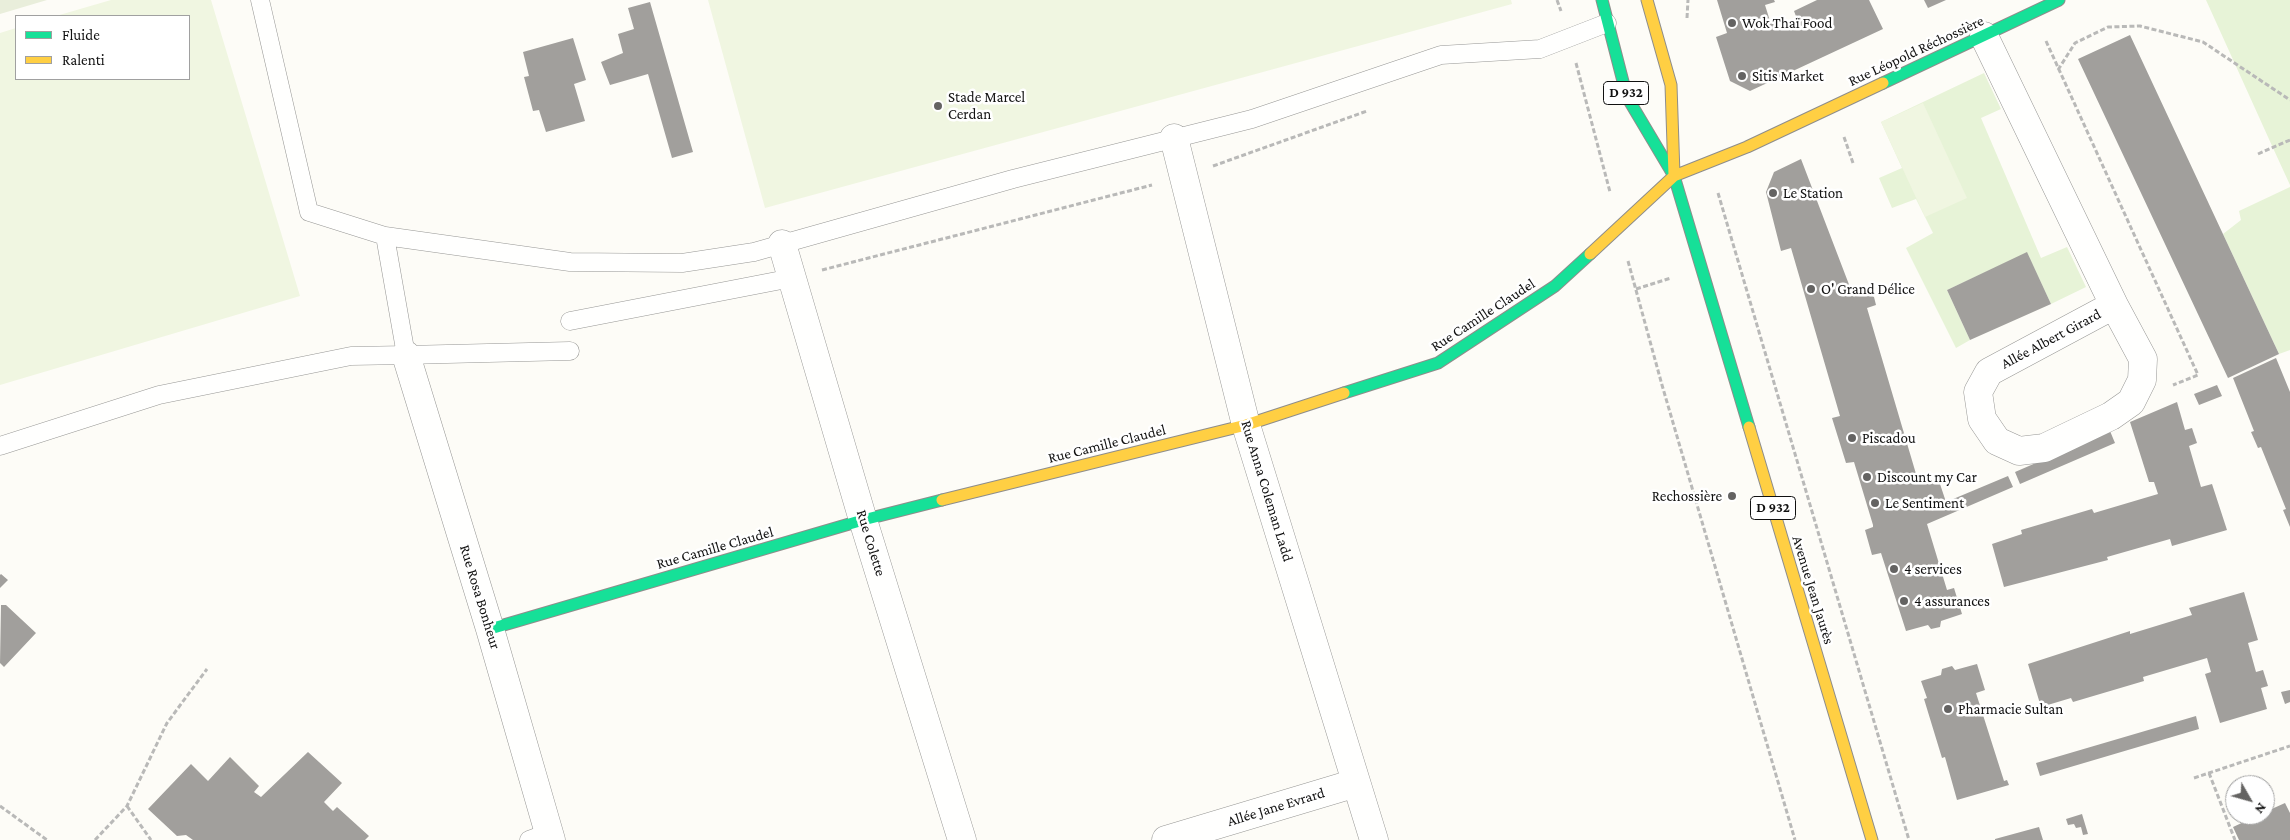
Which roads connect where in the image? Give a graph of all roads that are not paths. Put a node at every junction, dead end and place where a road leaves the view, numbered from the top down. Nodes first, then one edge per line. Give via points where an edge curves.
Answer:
1 (260, 0) edge
2 (1602, 0) edge
3 (1647, 0) edge
4 (2059, 0) edge
5 (1607, 23) junction
6 (1984, 36) junction
7 (1174, 138) junction
8 (1674, 176) junction
9 (385, 236) junction
10 (782, 244) junction
11 (792, 278) junction
12 (2114, 305) junction
13 (570, 321) dead end
14 (570, 351) dead end
15 (406, 355) junction
16 (1246, 425) junction
17 (0, 446) edge
18 (864, 520) junction
19 (490, 629) junction
20 (1356, 783) junction
21 (543, 838) edge
22 (962, 840) edge
23 (1166, 840) edge
24 (1374, 840) edge
25 (1872, 840) edge

1 - 9 lane via 309,212
2 - 5 street, Avenue Jean Jaurès / D 932
3 - 8 street, Avenue Jean Jaurès / D 932 via 1671,85
4 - 6 street, Rue Léopold Réchossière
5 - 7 lane via 1540,49 1441,55 1252,119
5 - 8 street, Avenue Jean Jaurès / D 932 via 1627,97
6 - 8 street, Rue Léopold Réchossière via 1709,163
6 - 12 street, Allée Albert Girard
7 - 10 lane
7 - 16 street, Rue Anna Coleman Ladd
8 - 16 street, Rue Camille Claudel via 1555,286 1438,363
8 - 25 street, Avenue Jean Jaurès / D 932
9 - 10 lane via 570,262 682,263 754,252
9 - 15 lane
10 - 11 street, Rue Colette
11 - 13 lane
11 - 18 street, Rue Colette
12 - 12 street, Allée Albert Girard via 1989,372 1978,392 1982,418 1997,441 2019,450 2044,448 2111,416 2131,402 2142,380 2143,359
14 - 15 lane
15 - 17 lane via 351,356 159,395
15 - 19 street, Rue Rosa Bonheur
16 - 18 street, Rue Camille Claudel
16 - 20 street, Rue Anna Coleman Ladd
18 - 19 street, Rue Camille Claudel
18 - 22 street, Rue Colette
19 - 21 street, Rue Rosa Bonheur
20 - 23 street, Allée Jane Evrard
20 - 24 street, Rue Anna Coleman Ladd

